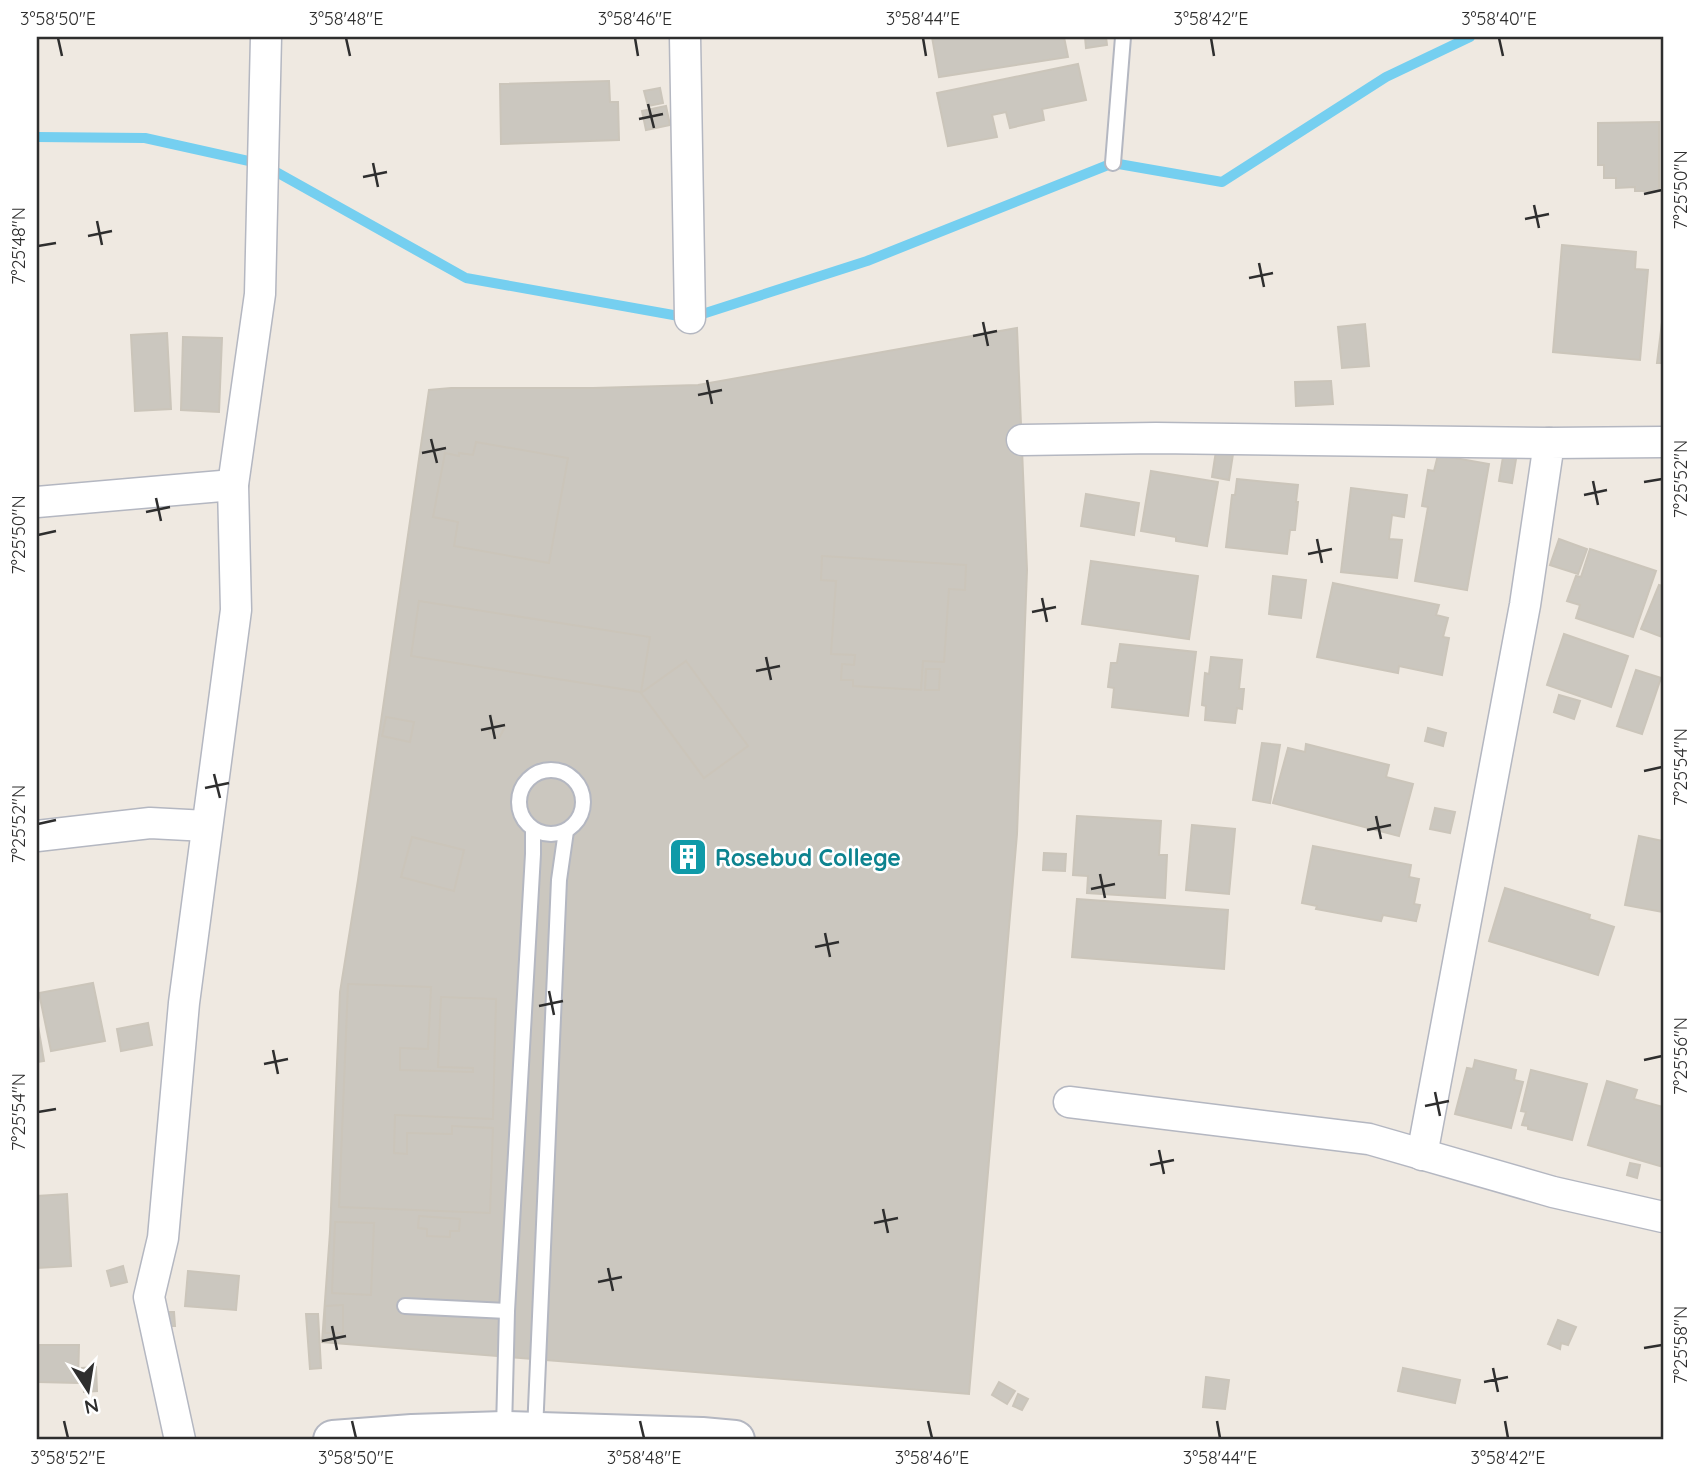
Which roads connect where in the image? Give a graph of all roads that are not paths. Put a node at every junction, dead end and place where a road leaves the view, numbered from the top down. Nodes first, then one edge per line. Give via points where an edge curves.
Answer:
1 (267, 37) edge
2 (685, 37) edge
3 (1123, 37) edge
4 (1114, 163) dead end
5 (690, 318) dead end
6 (1022, 440) dead end
7 (1663, 442) edge
8 (1549, 443) junction
9 (233, 485) junction
10 (37, 502) edge
11 (207, 826) junction
12 (533, 830) junction
13 (566, 831) junction
14 (37, 836) edge
15 (1069, 1102) dead end
16 (1422, 1155) junction
17 (1663, 1217) edge
18 (405, 1306) dead end
19 (507, 1311) junction
20 (519, 1432) junction
21 (180, 1440) edge
22 (333, 1440) edge
23 (735, 1440) edge

1 - 9 street via 260,294
2 - 5 street
3 - 4 lane
6 - 8 street
7 - 8 street
8 - 16 street via 1522,619
9 - 10 street
9 - 11 street via 236,610
11 - 14 street via 150,823
11 - 21 street via 184,1003 163,1238 149,1297
12 - 13 lane via 555,835
12 - 13 lane via 521,817 518,800 524,784 536,773 552,769 569,775 580,788 584,804 579,820
12 - 19 lane
13 - 20 lane
15 - 16 street via 1369,1139
16 - 17 street
18 - 19 lane
19 - 20 lane
20 - 22 street
20 - 23 street

